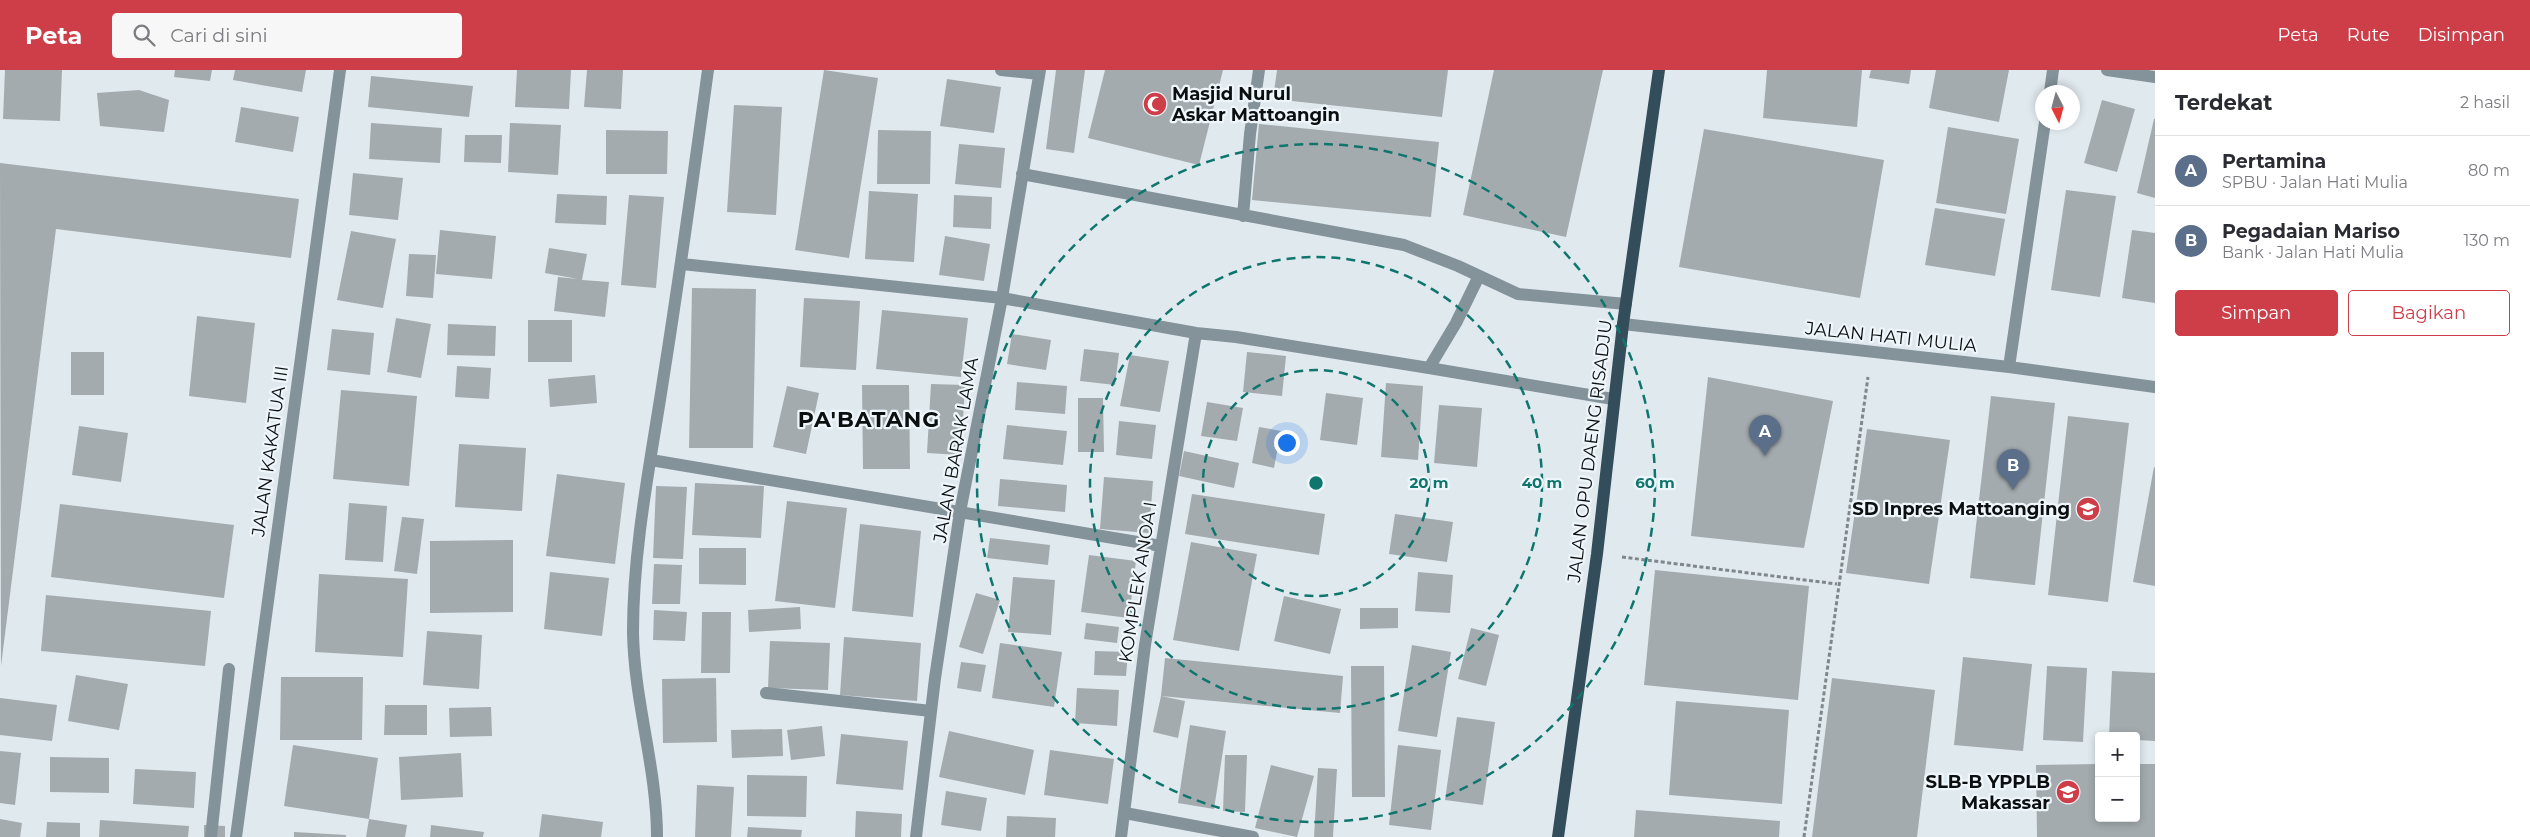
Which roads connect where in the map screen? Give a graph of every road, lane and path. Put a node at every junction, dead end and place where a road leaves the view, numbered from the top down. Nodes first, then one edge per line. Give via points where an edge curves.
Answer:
1 (340, 70) edge
2 (708, 70) edge
3 (1001, 70) edge
4 (1259, 70) edge
5 (1659, 70) edge
6 (2053, 70) edge
7 (2107, 70) edge
8 (1040, 72) edge
9 (2155, 77) edge
10 (2051, 85) edge
11 (2044, 130) edge
12 (1022, 174) junction
13 (1243, 216) junction
14 (682, 264) junction
15 (1479, 276) junction
16 (1002, 298) junction
17 (1626, 304) junction
18 (1623, 324) junction
19 (1196, 333) junction
20 (1872, 353) junction
21 (2009, 367) junction
22 (1429, 368) junction
23 (2155, 387) edge
24 (1613, 399) junction
25 (651, 460) junction
26 (960, 512) junction
27 (1161, 546) junction
28 (1596, 554) junction
29 (1837, 584) junction
30 (229, 669) dead end
31 (766, 693) dead end
32 (931, 711) junction
33 (1124, 813) junction
34 (211, 837) edge
35 (236, 837) edge
36 (657, 837) edge
37 (916, 837) edge
38 (1121, 837) edge
39 (1253, 837) edge
40 (1558, 837) edge
41 (1804, 837) edge

1 - 35 street, JALAN KAKATUA III
2 - 14 street
3 - 8 street
4 - 13 street
5 - 17 main road, JALAN OPU DAENG RISADJU
6 - 10 street
7 - 9 street
8 - 12 street, JALAN BARAK LAMA
11 - 21 street
12 - 13 street
12 - 16 street, JALAN BARAK LAMA
13 - 15 street via 1404,245
14 - 16 street
14 - 25 street
15 - 17 street via 1518,294
15 - 22 street
16 - 19 street
16 - 26 street, JALAN BARAK LAMA
17 - 18 main road, JALAN OPU DAENG RISADJU
18 - 20 street, JALAN HATI MULIA
18 - 24 main road, JALAN OPU DAENG RISADJU
19 - 22 street
19 - 27 street, KOMPLEK ANOA I
20 - 21 street, JALAN HATI MULIA
20 - 29 path
21 - 23 street, JALAN HATI MULIA
22 - 24 street
24 - 28 main road, JALAN OPU DAENG RISADJU
25 - 26 street
25 - 36 street via 636,553 634,633 642,722 654,788
26 - 27 street
26 - 32 street, JALAN BARAK LAMA
27 - 33 street, KOMPLEK ANOA I
28 - 29 path
28 - 40 main road, JALAN OPU DAENG RISADJU
29 - 41 path
30 - 34 street
31 - 32 street
32 - 37 street, JALAN BARAK LAMA
33 - 38 street, KOMPLEK ANOA I
33 - 39 street

